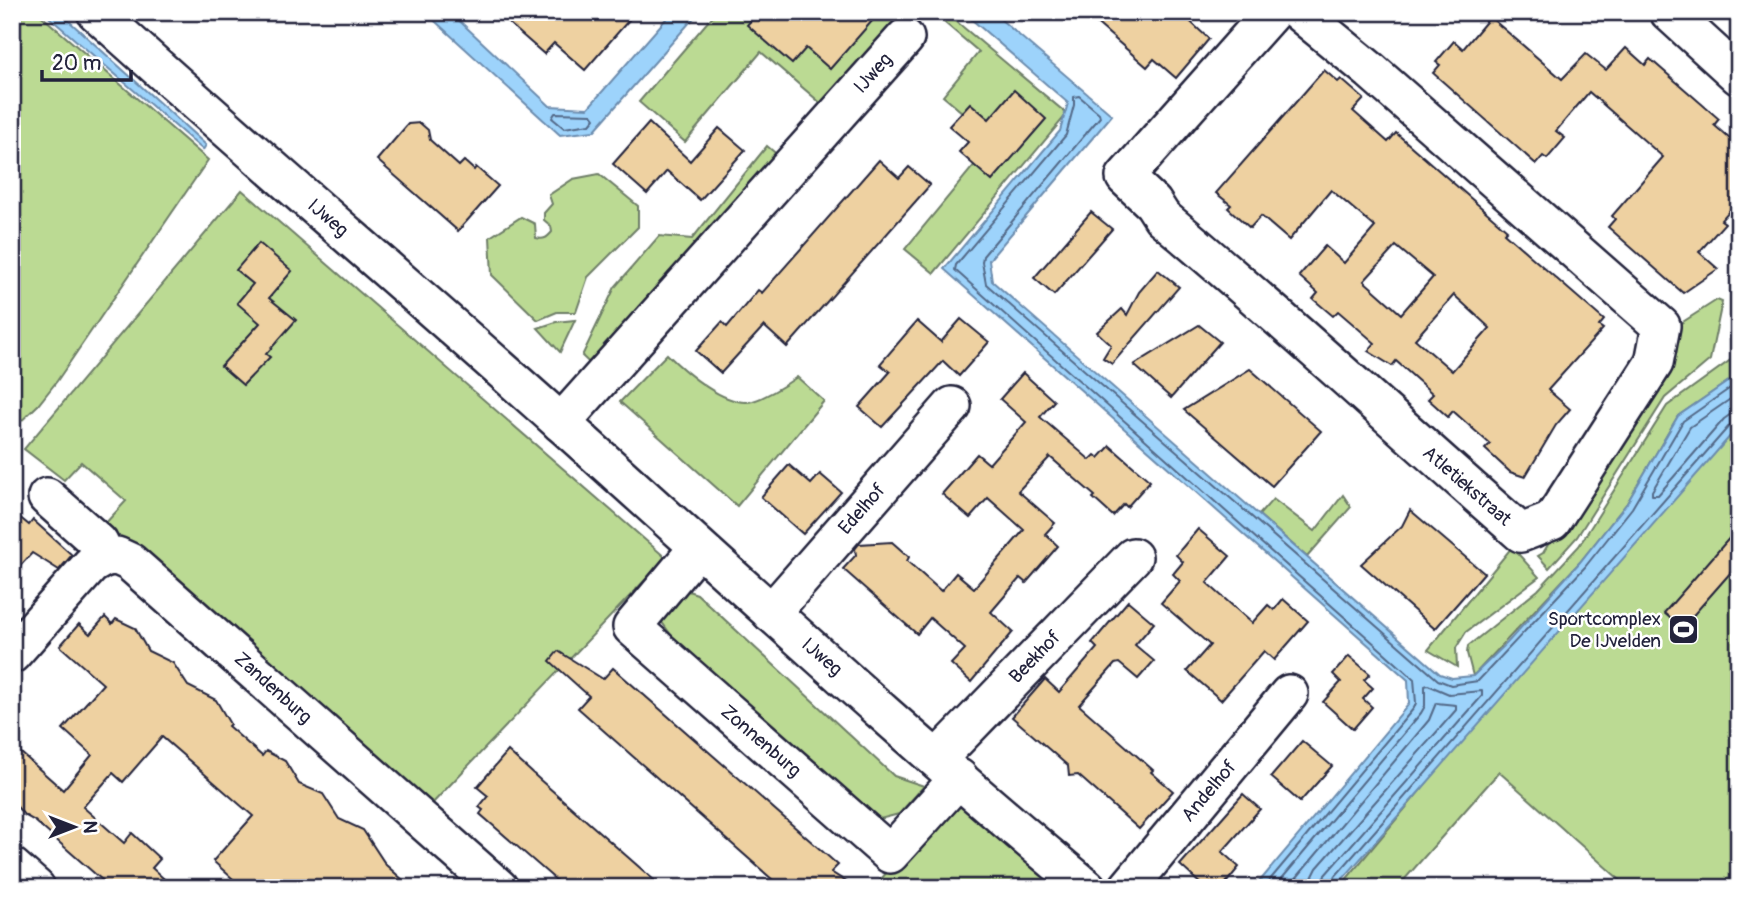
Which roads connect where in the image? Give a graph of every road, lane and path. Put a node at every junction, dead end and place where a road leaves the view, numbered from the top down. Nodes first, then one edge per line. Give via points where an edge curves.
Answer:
1 (96, 12) edge
2 (1272, 12) edge
3 (1299, 12) edge
4 (1669, 12) edge
5 (905, 37) dead end
6 (1739, 76) edge
7 (953, 406) dead end
8 (561, 423) junction
9 (47, 497) dead end
10 (698, 548) junction
11 (105, 557) junction
12 (1133, 557) dead end
13 (771, 613) junction
14 (12, 654) edge
15 (1289, 694) dead end
16 (949, 768) junction
17 (12, 867) edge
18 (36, 888) edge
19 (499, 888) edge
20 (1087, 888) edge
21 (1128, 888) edge

1 - 8 street, IJweg
2 - 3 street, Atletiekstraat via 1125,177 1162,217 1521,533 1552,521 1654,363 1661,326
4 - 6 street
5 - 8 street, IJweg
7 - 13 street, Edelhof
8 - 10 street, IJweg
9 - 11 street via 99,542
10 - 13 street, IJweg
10 - 16 street, Zonnenburg via 632,627 890,854 934,803
11 - 14 street via 91,565
11 - 19 street, Zandenburg via 130,562
12 - 16 street, Beekhof
13 - 16 street, IJweg
15 - 21 street, Andelhof
16 - 20 street, IJweg
17 - 18 street

